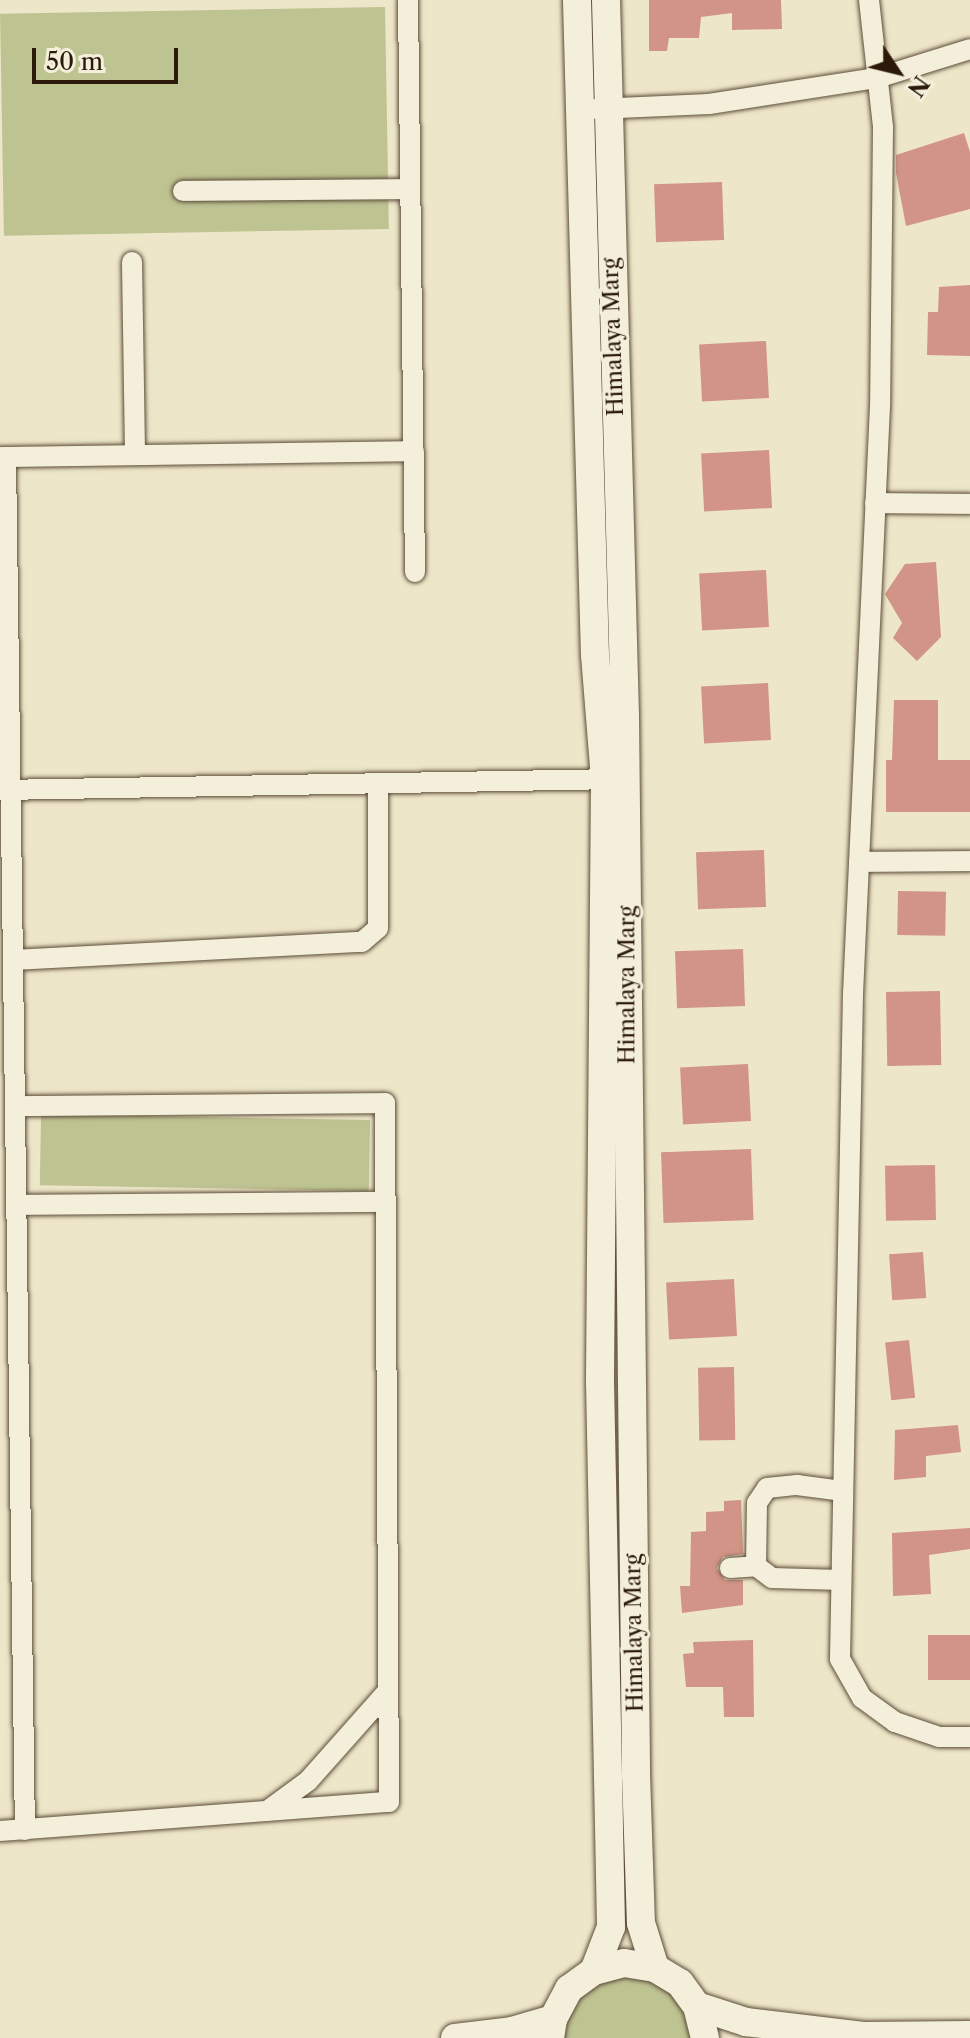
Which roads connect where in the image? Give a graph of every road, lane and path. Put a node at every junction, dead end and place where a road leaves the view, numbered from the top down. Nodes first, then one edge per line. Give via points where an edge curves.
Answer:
1 (408, 0) edge
2 (577, 0) edge
3 (606, 0) edge
4 (869, 0) edge
5 (970, 49) edge
6 (877, 78) junction
7 (607, 108) junction
8 (578, 110) junction
9 (410, 189) junction
10 (183, 191) dead end
11 (132, 262) dead end
12 (414, 451) junction
13 (135, 455) junction
14 (3, 457) edge
15 (875, 503) junction
16 (970, 504) edge
17 (415, 572) dead end
18 (616, 779) junction
19 (378, 784) junction
20 (5, 790) edge
21 (970, 861) edge
22 (859, 862) junction
23 (13, 960) junction
24 (7, 991) edge
25 (15, 1106) junction
26 (8, 1178) edge
27 (385, 1202) junction
28 (16, 1205) junction
29 (9, 1324) edge
30 (842, 1491) junction
31 (10, 1505) edge
32 (756, 1566) junction
33 (730, 1568) dead end
34 (841, 1580) junction
35 (388, 1691) junction
36 (970, 1737) edge
37 (267, 1811) junction
38 (25, 1830) junction
39 (0, 1831) edge
40 (655, 1968) junction
41 (594, 1971) junction
42 (697, 2006) junction
43 (551, 2028) edge
44 (970, 2035) edge
45 (856, 2037) edge
46 (455, 2038) edge
47 (705, 2038) edge

1 - 9 street
2 - 8 main road, Himalaya Marg
3 - 7 main road, Himalaya Marg
4 - 6 street
5 - 6 street
6 - 7 street via 709,104
6 - 15 street via 883,127
7 - 8 street
7 - 18 main road, Himalaya Marg
8 - 18 main road, Himalaya Marg via 595,655
9 - 10 street
9 - 12 street
11 - 13 street
12 - 13 street
12 - 17 street
13 - 14 street
14 - 20 street
15 - 16 street
15 - 22 street
18 - 19 street
18 - 40 main road, Himalaya Marg via 636,1774 641,1923
18 - 41 main road, Himalaya Marg via 600,1382 611,1927
19 - 20 street
19 - 23 street via 378,928 362,942
20 - 23 street
21 - 22 street
22 - 30 street
23 - 24 street
24 - 25 street
25 - 26 street
25 - 27 street via 385,1103
26 - 28 street
27 - 28 street
27 - 35 street
28 - 29 street
29 - 31 street
30 - 32 street via 797,1485 767,1488 757,1503
30 - 34 street
31 - 38 street
32 - 33 street
32 - 34 street via 772,1578
34 - 36 street via 840,1659 862,1698 895,1722 939,1737
35 - 37 street via 308,1781
35 - 37 street via 389,1802
37 - 38 street
38 - 39 street
40 - 41 main road via 624,1963
40 - 42 main road via 680,1983
41 - 43 main road via 569,1989
42 - 45 main road via 746,2022
42 - 47 main road
43 - 46 main road
44 - 45 main road

